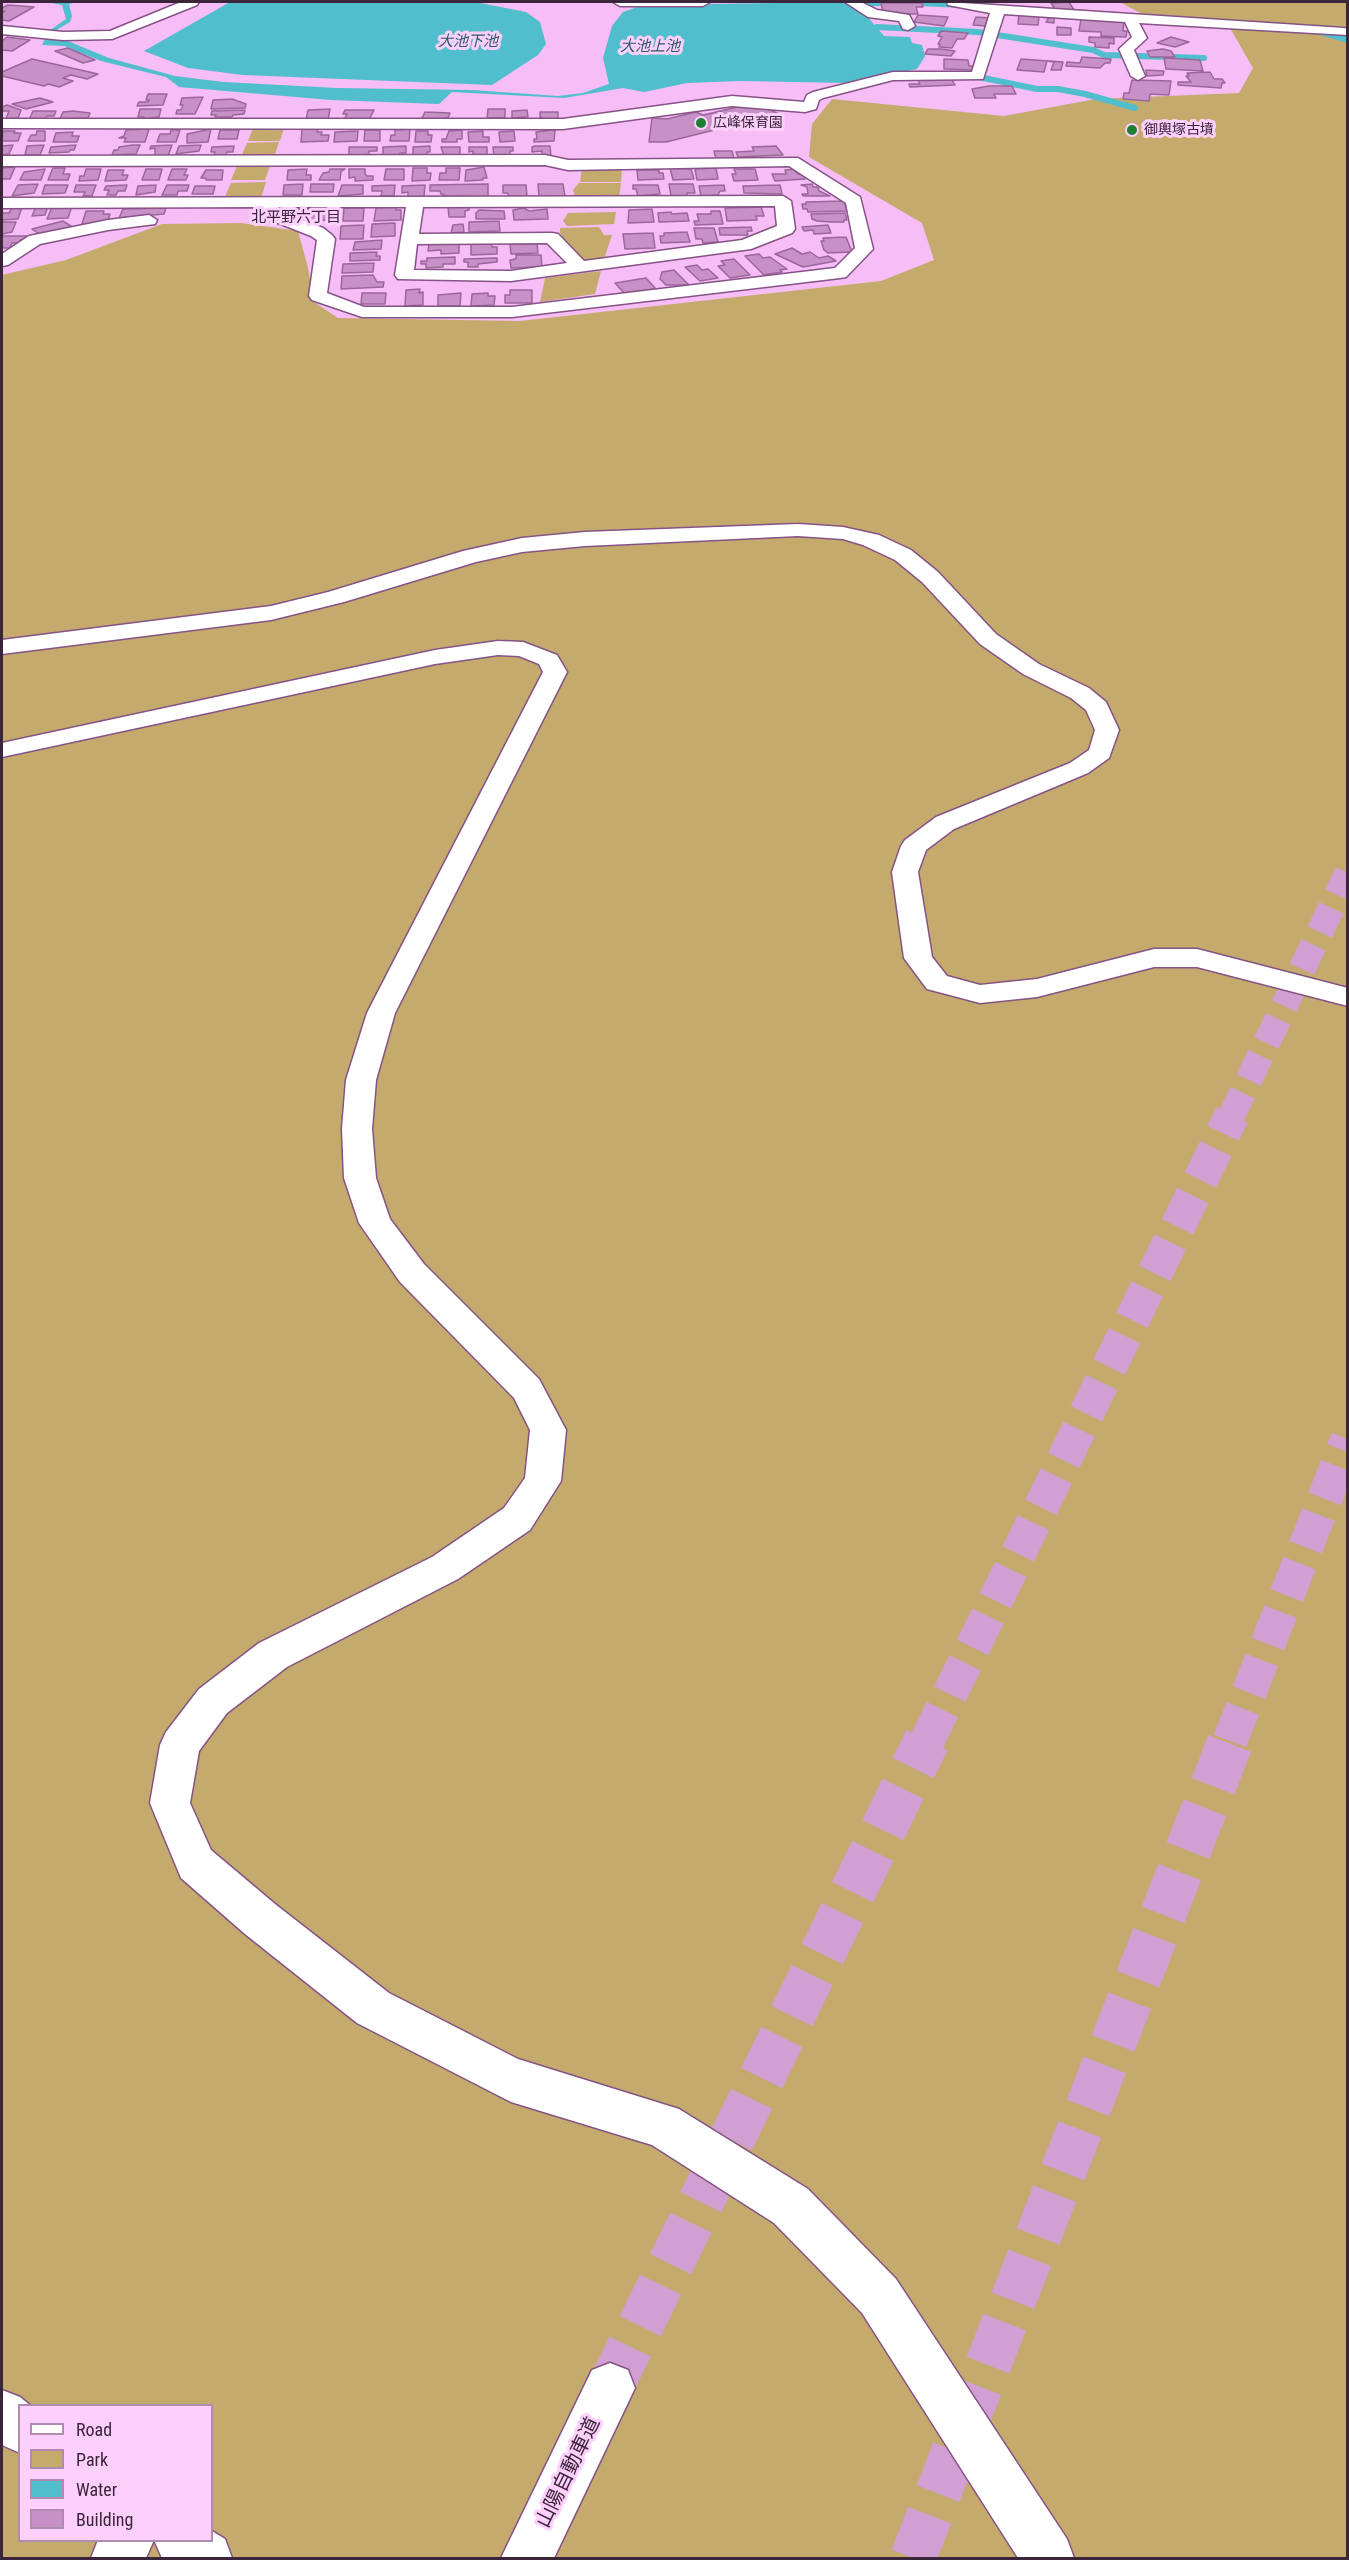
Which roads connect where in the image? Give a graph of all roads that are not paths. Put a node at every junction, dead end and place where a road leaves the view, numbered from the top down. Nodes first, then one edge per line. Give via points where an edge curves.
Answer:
1 (192, 2) edge
2 (620, 2) edge
3 (703, 2) edge
4 (852, 2) edge
5 (953, 2) edge
6 (975, 2) edge
7 (998, 10) junction
8 (1130, 19) junction
9 (908, 26) dead end
10 (2, 30) edge
11 (1344, 32) dead end
12 (1138, 76) dead end
13 (2, 124) edge
14 (100, 125) junction
15 (85, 160) junction
16 (2, 161) edge
17 (415, 202) junction
18 (2, 203) edge
19 (234, 203) junction
20 (270, 203) junction
21 (410, 238) junction
22 (2, 261) edge
23 (580, 267) junction
24 (2, 647) edge
25 (2, 750) edge
26 (1347, 997) edge
27 (610, 2388) tunnel mouth
28 (2, 2415) edge
29 (18, 2427) edge
30 (127, 2542) edge
31 (181, 2542) edge
32 (117, 2559) edge
33 (206, 2559) edge
34 (527, 2559) edge
35 (1048, 2559) edge

1 - 10 main road via 112,34 63,36
2 - 3 main road
4 - 9 main road via 873,14 904,18
5 - 6 main road
6 - 7 main road
7 - 8 main road via 1058,20
7 - 14 main road via 978,76 893,76 818,95 812,98 811,106 805,107 732,101 563,124
8 - 11 main road
8 - 12 main road via 1140,38 1126,49
13 - 14 main road
14 - 15 main road
15 - 16 main road
15 - 20 main road via 545,160 568,165 792,161 854,201 864,249 840,273 512,312 362,312 318,296 326,239 269,213
17 - 20 main road
17 - 21 main road
17 - 23 main road via 783,201 786,229 745,245
18 - 19 main road
19 - 20 main road
19 - 22 main road via 226,209 108,225 35,240
21 - 23 main road via 552,238
21 - 23 main road via 404,275 511,276
24 - 26 main road via 271,613 522,545 798,530 843,533 871,540 903,555 930,577 987,639 1031,669 1080,693 1097,707 1107,730 1100,753 1079,768 945,823 914,846 906,872 918,958 937,983 980,994 1037,988 1154,958 1197,958
25 - 35 main road via 435,657 498,648 523,649 549,660 555,672 381,1013 361,1080 357,1129 360,1178 375,1223 412,1273 527,1389 548,1430 543,1481 517,1519 445,1568 273,1655 213,1701 180,1745 170,1803 196,1864 373,2008 511,2079 663,2125 791,2206 879,2296
27 - 34 main road, 山陽自動車道
28 - 29 main road
30 - 32 main road
31 - 33 main road

